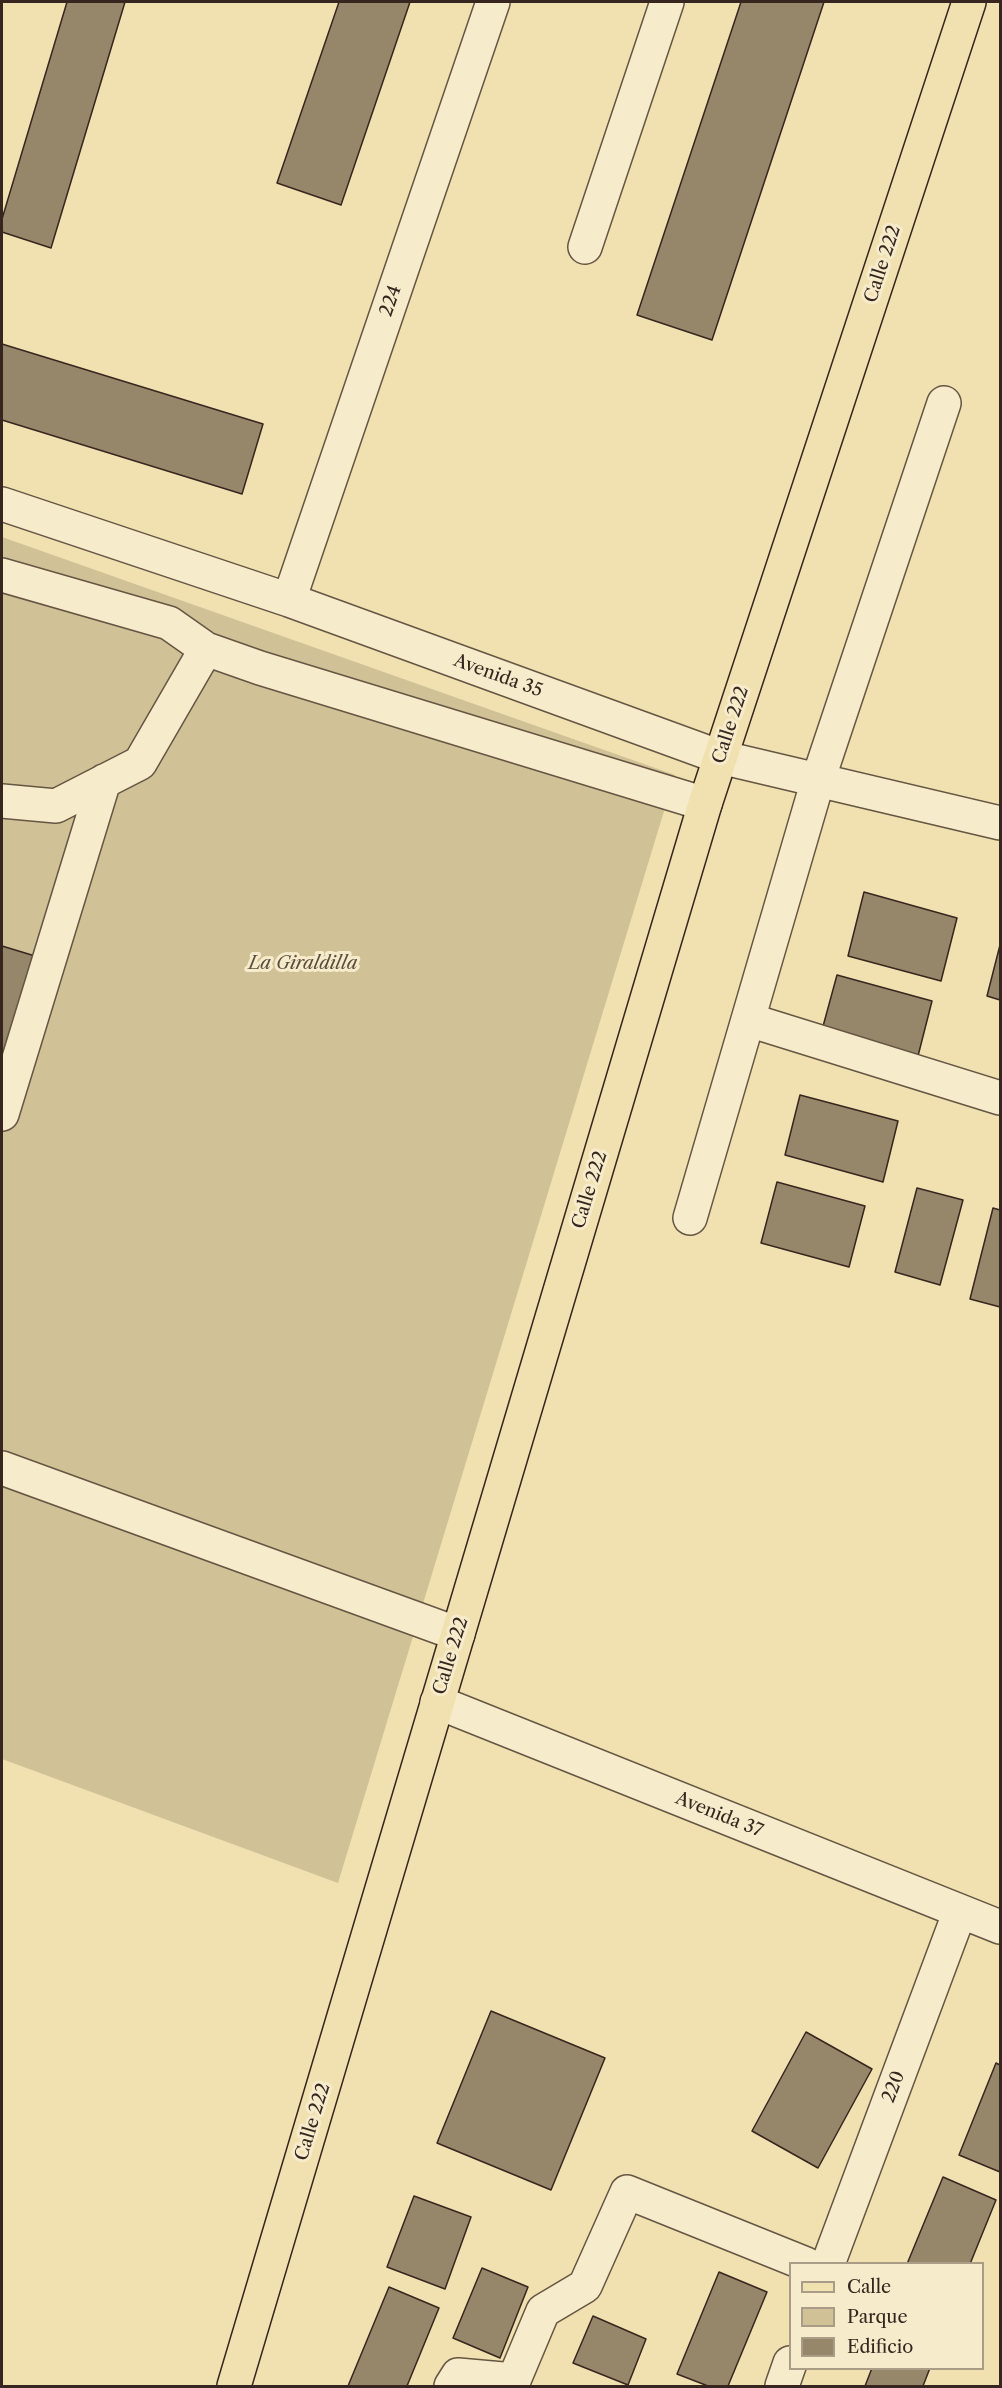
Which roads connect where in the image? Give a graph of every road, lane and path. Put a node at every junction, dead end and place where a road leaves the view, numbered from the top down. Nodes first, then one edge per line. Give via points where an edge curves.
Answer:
1 (493, 2) edge
2 (667, 2) edge
3 (969, 2) edge
4 (585, 247) dead end
5 (944, 404) dead end
6 (2, 504) edge
7 (2, 575) edge
8 (289, 600) junction
9 (206, 649) junction
10 (720, 757) junction
11 (818, 780) junction
12 (104, 781) junction
13 (2, 801) edge
14 (705, 804) junction
15 (997, 818) edge
16 (749, 1020) junction
17 (1000, 1098) edge
18 (2, 1114) edge
19 (690, 1218) dead end
20 (2, 1468) edge
21 (458, 1634) junction
22 (438, 1702) junction
23 (960, 1911) junction
24 (1000, 1927) edge
25 (801, 2262) edge
26 (829, 2262) edge
27 (789, 2366) edge
28 (234, 2386) edge
29 (451, 2386) edge
30 (782, 2386) edge

1 - 8 street, 224
2 - 4 street
3 - 10 main road, Calle 222
5 - 11 street
6 - 8 street, Avenida 35
7 - 9 street via 169,623
8 - 10 street, Avenida 35
9 - 12 street via 140,763
9 - 14 street
10 - 11 street, Avenida 35
10 - 14 main road, Calle 222
11 - 15 street, Avenida 35
11 - 16 street
12 - 13 street via 56,806
12 - 18 street
14 - 21 main road, Calle 222
16 - 17 street
16 - 19 street
20 - 21 street
21 - 22 main road, Calle 222
22 - 23 street, Avenida 37
22 - 28 main road, Calle 222
23 - 24 street, Avenida 37
23 - 26 street, 220
25 - 29 street via 627,2193 585,2286 543,2311 514,2380 458,2374
27 - 30 street

